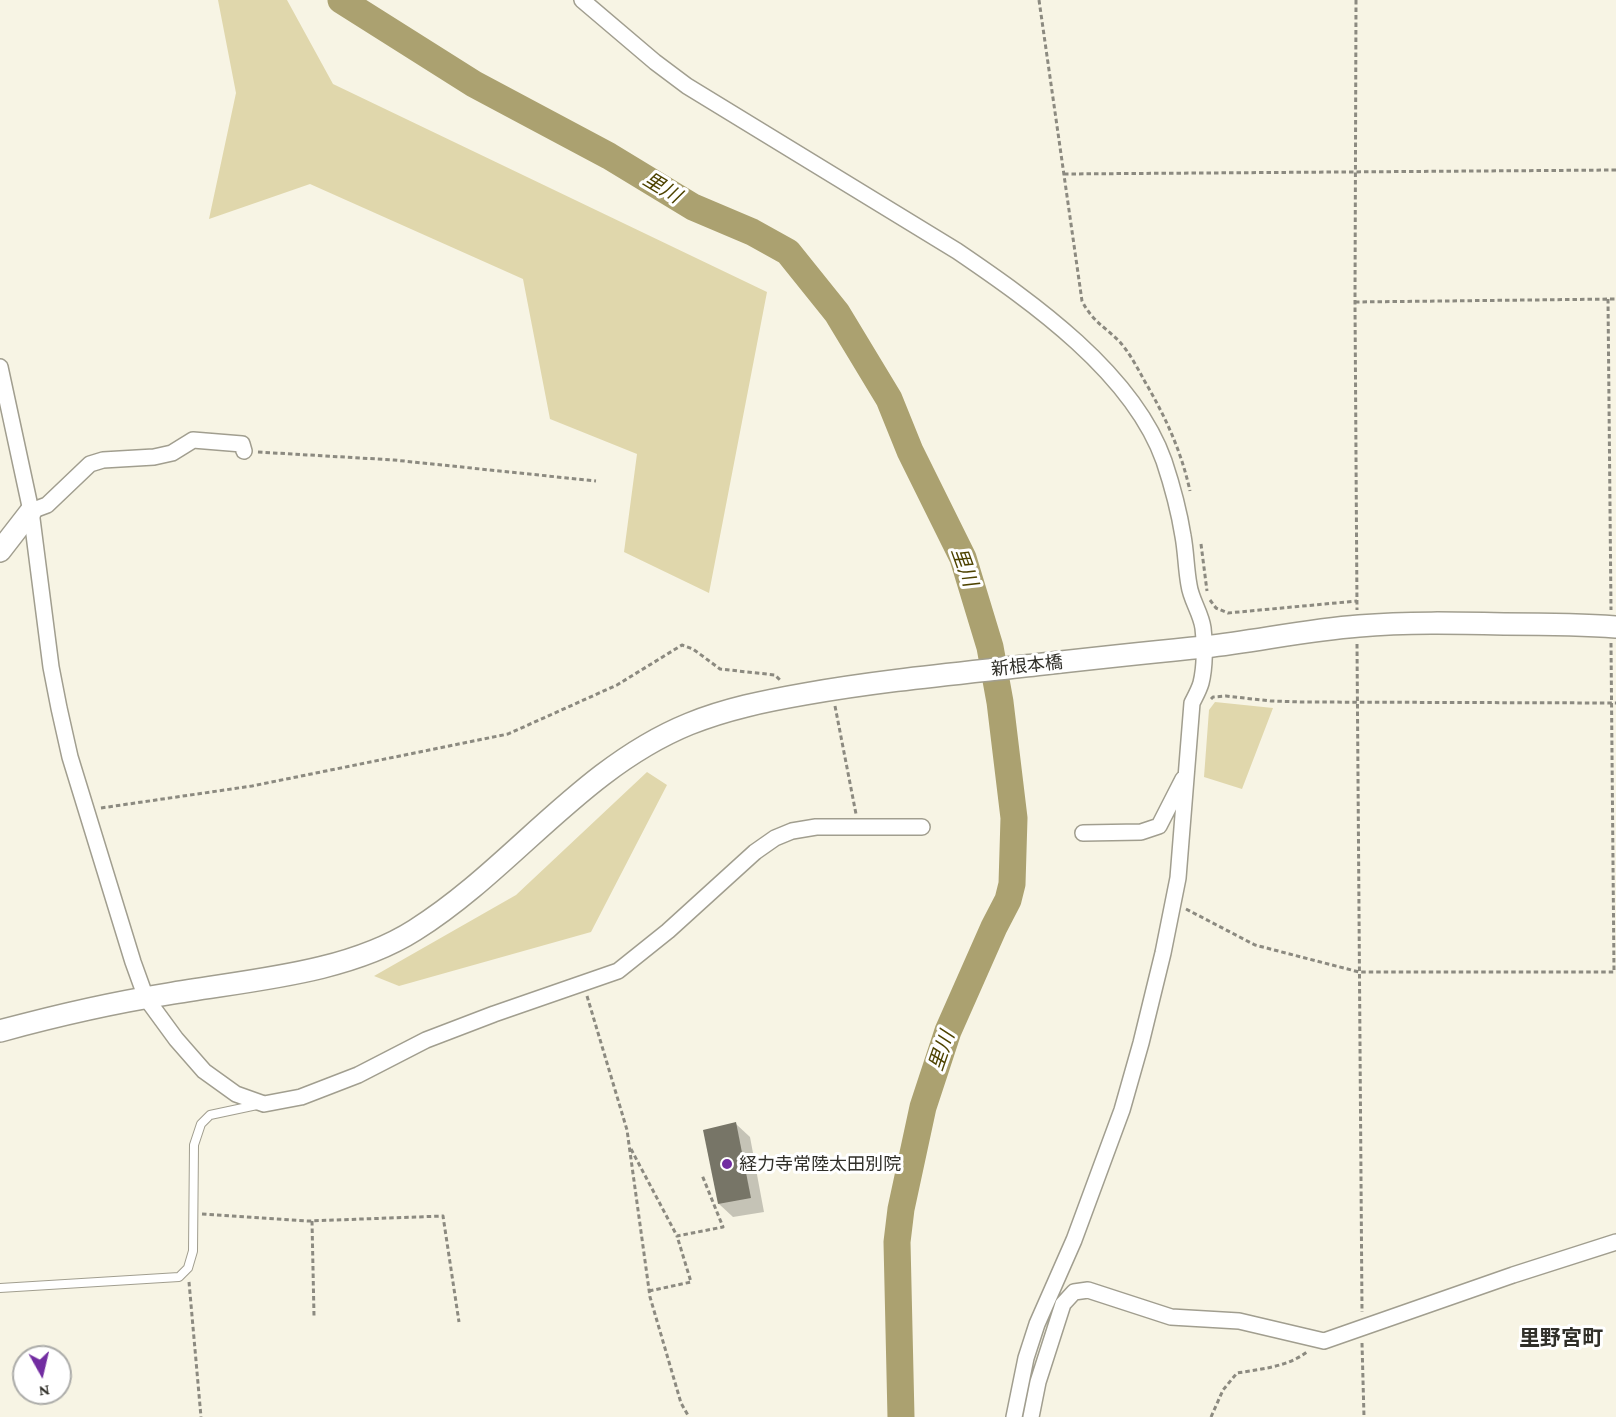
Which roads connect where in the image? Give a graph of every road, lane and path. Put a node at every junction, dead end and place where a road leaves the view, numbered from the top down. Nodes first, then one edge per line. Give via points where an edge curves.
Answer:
1 (582, 0) edge
2 (1039, 0) edge
3 (1356, 0) edge
4 (1616, 170) edge
5 (1355, 173) junction
6 (1064, 174) junction
7 (1616, 299) edge
8 (1355, 302) junction
9 (0, 367) edge
10 (7, 425) edge
11 (244, 451) joint
12 (596, 481) dead end
13 (1191, 499) dead end
14 (31, 511) junction
15 (1200, 541) dead end
16 (0, 551) edge
17 (1357, 602) junction
18 (1358, 626) junction
19 (1616, 627) edge
20 (1199, 647) junction
21 (784, 684) dead end
22 (832, 689) junction
23 (1209, 701) dead end
24 (1358, 703) junction
25 (1616, 703) edge
26 (1186, 774) junction
27 (86, 810) junction
28 (922, 827) dead end
29 (859, 828) junction
30 (1083, 833) dead end
31 (1185, 909) dead end
32 (1359, 972) junction
33 (1616, 972) edge
34 (583, 983) junction
35 (146, 998) junction
36 (0, 1031) edge
37 (264, 1104) junction
38 (629, 1145) junction
39 (702, 1175) dead end
40 (194, 1214) junction
41 (312, 1221) junction
42 (677, 1236) junction
43 (1616, 1242) edge
44 (188, 1268) junction
45 (0, 1288) edge
46 (649, 1291) junction
47 (1063, 1304) junction
48 (314, 1316) dead end
49 (459, 1322) dead end
50 (1362, 1326) junction
51 (1324, 1341) junction
52 (1029, 1350) junction
53 (201, 1417) edge
54 (689, 1417) edge
55 (1014, 1417) edge
56 (1031, 1417) edge
57 (1211, 1417) edge
58 (1364, 1417) edge

1 - 20 street via 687,86 999,280 1057,325 1120,387 1148,425 1163,459 1183,534 1189,587 1203,628
2 - 6 path
3 - 5 path
4 - 5 path
5 - 6 path
5 - 8 path
6 - 13 path via 1082,301 1130,356 1166,419 1178,445
7 - 8 path
8 - 17 path
9 - 10 street
10 - 14 street
11 - 12 path via 394,460
11 - 14 street via 242,444 193,440 172,453 103,460 90,464 47,505
14 - 16 street
14 - 27 street via 51,667
15 - 17 path via 1208,597 1216,608 1228,613
17 - 18 path
18 - 19 street, 新根本橋 via 1427,622
18 - 20 street, 新根本橋
18 - 24 path
20 - 22 street, 新根本橋
20 - 26 street via 1203,664 1201,685 1192,703
21 - 27 path via 775,675 720,669 682,645 617,685 508,734 252,786
22 - 29 path
22 - 35 street, 新根本橋 via 719,713 646,746 605,772 448,906 413,931 376,948 289,974
23 - 24 path via 1226,696
24 - 25 path
24 - 32 path
26 - 30 street via 1159,826 1142,832
26 - 52 street via 1178,878 1141,1043 1122,1110
27 - 35 street
28 - 29 street
29 - 34 street via 816,827 775,838 618,971
31 - 32 path via 1255,945
32 - 33 path
32 - 50 path
34 - 37 street via 426,1040 358,1075 301,1098
34 - 38 path
35 - 36 street, 新根本橋
35 - 37 street via 204,1071 236,1094
37 - 40 lane via 210,1115 201,1124 195,1145
38 - 42 path
38 - 46 path
39 - 42 path via 723,1227
40 - 41 path
40 - 44 lane via 194,1251
41 - 48 path
41 - 49 path via 443,1216
42 - 46 path via 691,1282
43 - 50 street
44 - 45 lane via 179,1277
44 - 53 path
46 - 54 path via 681,1403
47 - 51 street via 1074,1292 1088,1290 1171,1317 1239,1321
47 - 52 street
47 - 56 street
50 - 51 street
50 - 58 path
51 - 57 path via 1300,1358 1275,1367 1236,1373
52 - 55 street

